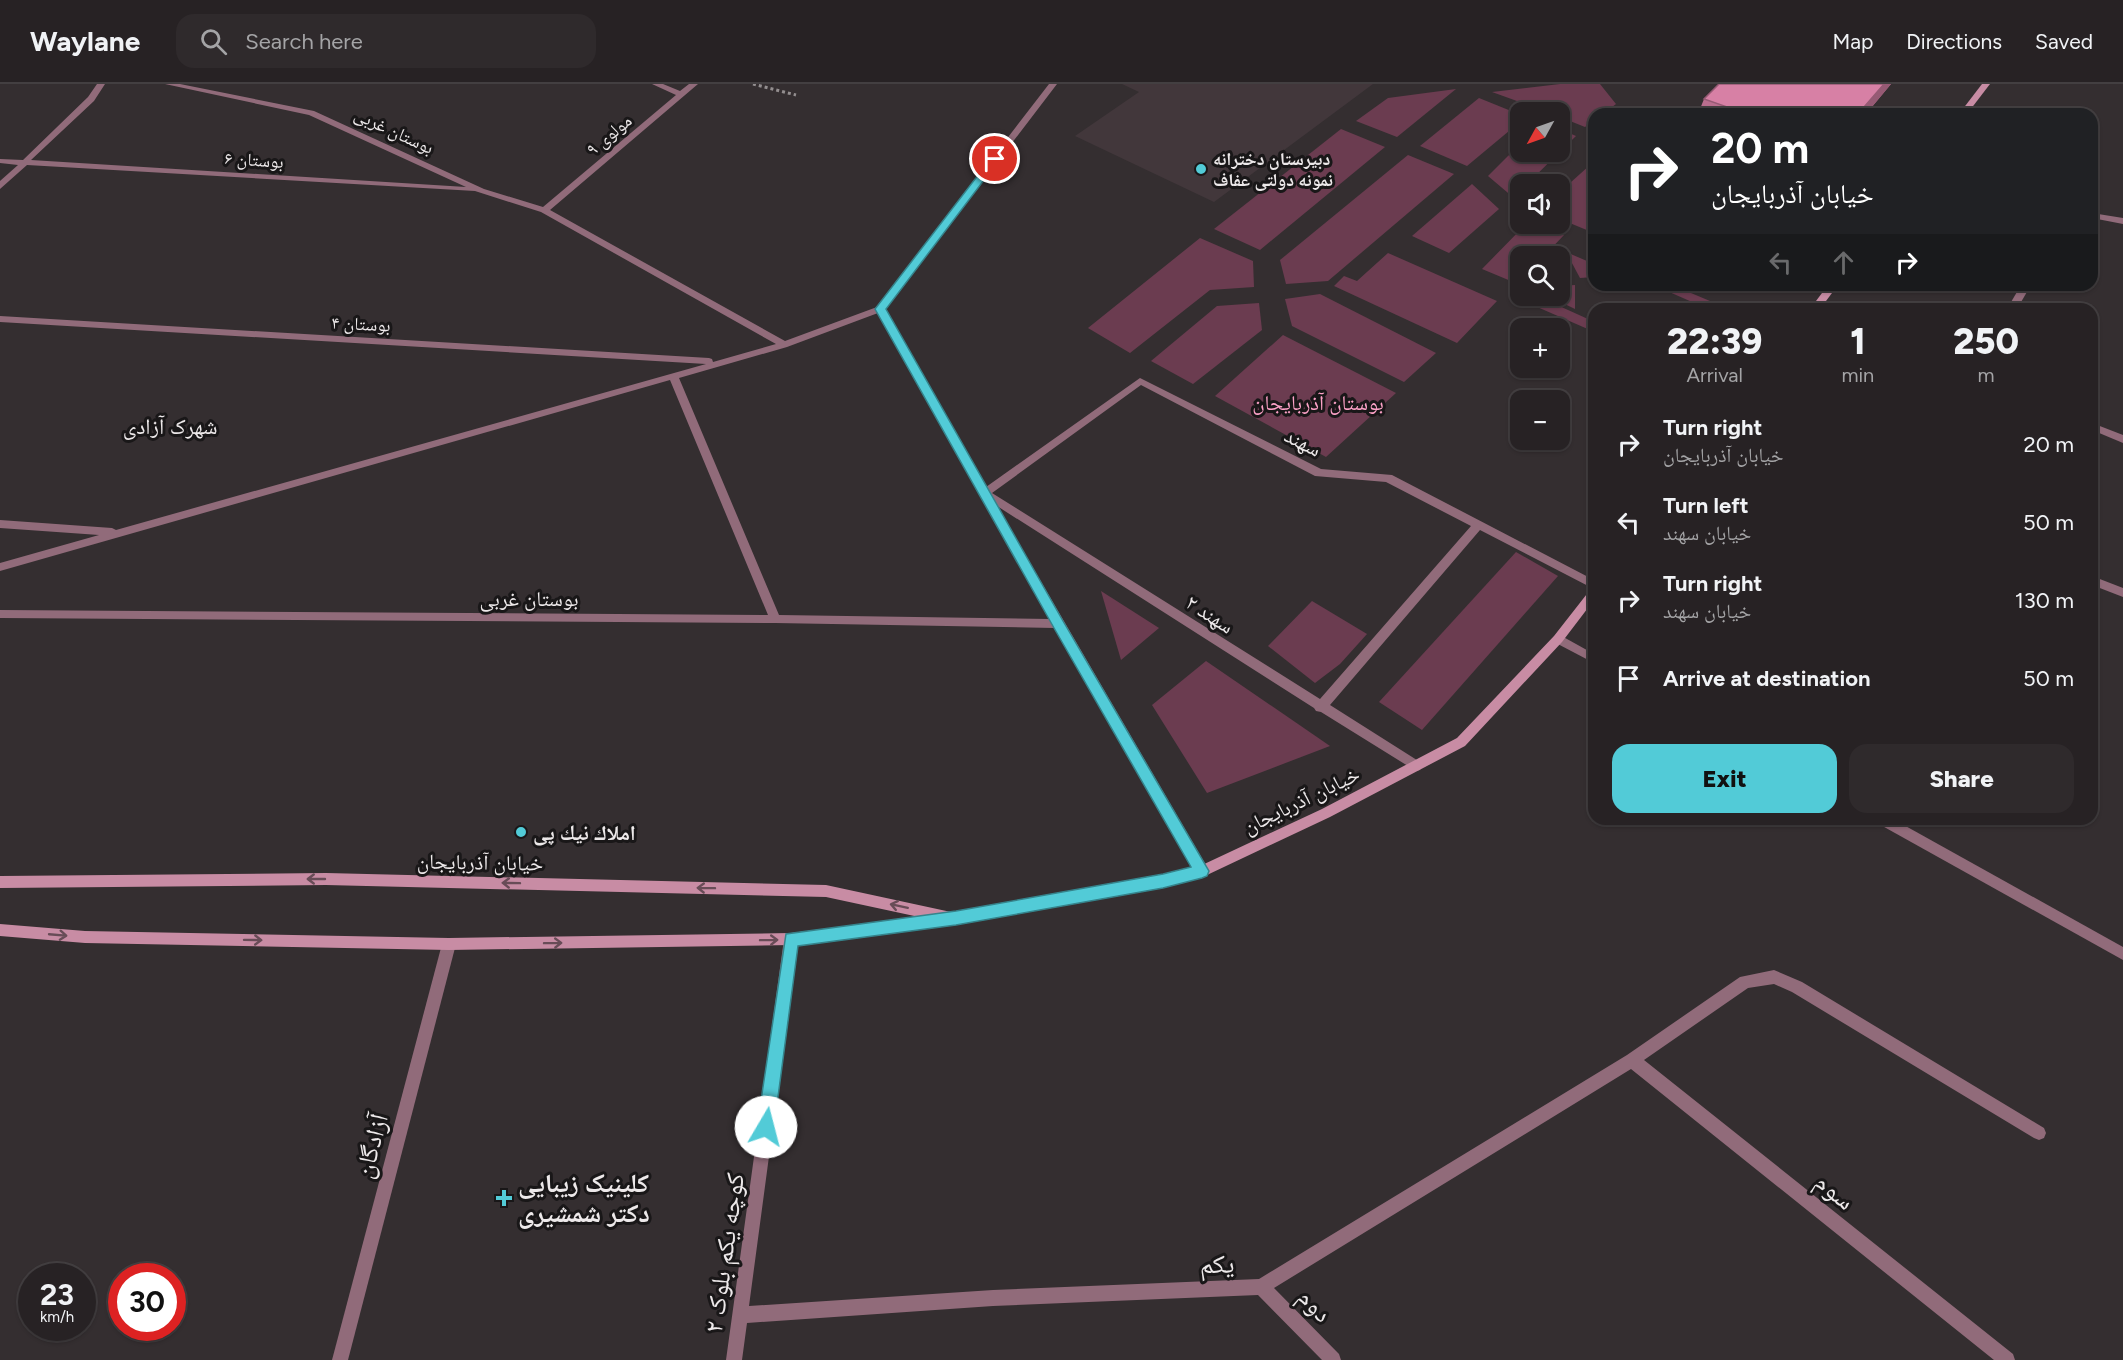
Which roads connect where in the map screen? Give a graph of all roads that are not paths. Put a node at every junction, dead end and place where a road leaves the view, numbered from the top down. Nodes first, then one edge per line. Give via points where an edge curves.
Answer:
1 (101, 84) edge
2 (169, 84) edge
3 (656, 84) edge
4 (694, 84) edge
5 (1053, 84) edge
6 (1986, 84) edge
7 (680, 94) junction
8 (1968, 108) edge
9 (0, 161) edge
10 (24, 162) junction
11 (0, 186) edge
12 (481, 191) junction
13 (544, 210) junction
14 (2098, 216) edge
15 (2123, 221) edge
16 (880, 309) junction
17 (0, 319) edge
18 (784, 345) junction
19 (719, 362) junction
20 (673, 375) junction
21 (2098, 429) edge
22 (2123, 439) edge
23 (984, 493) junction
24 (0, 524) edge
25 (1478, 525) junction
26 (122, 533) junction
27 (0, 567) edge
28 (1588, 582) edge
29 (2098, 583) edge
30 (2123, 593) edge
31 (1588, 602) edge
32 (0, 614) edge
33 (775, 619) junction
34 (1058, 624) junction
35 (1558, 639) junction
36 (1588, 656) edge
37 (1320, 708) junction
38 (1416, 766) junction
39 (1892, 825) edge
40 (1202, 871) junction
41 (0, 882) edge
42 (956, 918) junction
43 (0, 930) edge
44 (791, 939) junction
45 (449, 944) junction
46 (2123, 954) edge
47 (1632, 1060) junction
48 (2039, 1133) dead end
49 (1261, 1287) junction
50 (740, 1315) junction
51 (340, 1360) edge
52 (734, 1360) edge
53 (1333, 1360) edge
54 (2007, 1360) edge

1 - 10 street via 91,99
2 - 12 street, بوستان غربی via 311,113
3 - 7 street
4 - 7 street, مولوی ۹
5 - 16 street
6 - 8 street
7 - 13 street, مولوی ۹
9 - 10 street, بوستان ۶
10 - 11 street
10 - 12 street, بوستان ۶
12 - 13 street, بوستان غربی
13 - 18 street, بوستان غربی
14 - 15 street
16 - 18 street
16 - 23 street
17 - 19 street, بوستان ۴
18 - 19 street
19 - 20 street
20 - 26 street
20 - 33 street
21 - 22 street
23 - 25 street, سهند via 1140,381 1319,473 1389,478
23 - 34 street
23 - 37 street, سهند ۲
24 - 26 street
25 - 28 street, سهند
25 - 37 street
26 - 27 street
29 - 30 street
31 - 35 street, خیابان آذربایجان
32 - 33 street, بوستان غربی
33 - 34 street, بوستان غربی
34 - 40 street
35 - 36 street
35 - 38 street, خیابان آذربایجان via 1461,742
37 - 38 street, سهند ۲
38 - 40 street, خیابان آذربایجان
39 - 46 street
40 - 42 street, خیابان آذربایجان
42 -> 41 street, خیابان آذربایجان via 826,891 326,879
42 - 44 street, خیابان آذربایجان
43 -> 45 street, خیابان آذربایجان via 85,937
45 -> 44 street, خیابان آذربایجان
44 - 50 street, کوچه یکم بلوک ۲
45 - 51 street, آزادگان
47 - 48 street, یکم via 1745,982 1774,977 1797,987
47 - 49 street, یکم
47 - 54 street, سوم
49 - 50 street, یکم via 993,1298
49 - 53 street, دوم
50 - 52 street, کوچه یکم بلوک ۲

